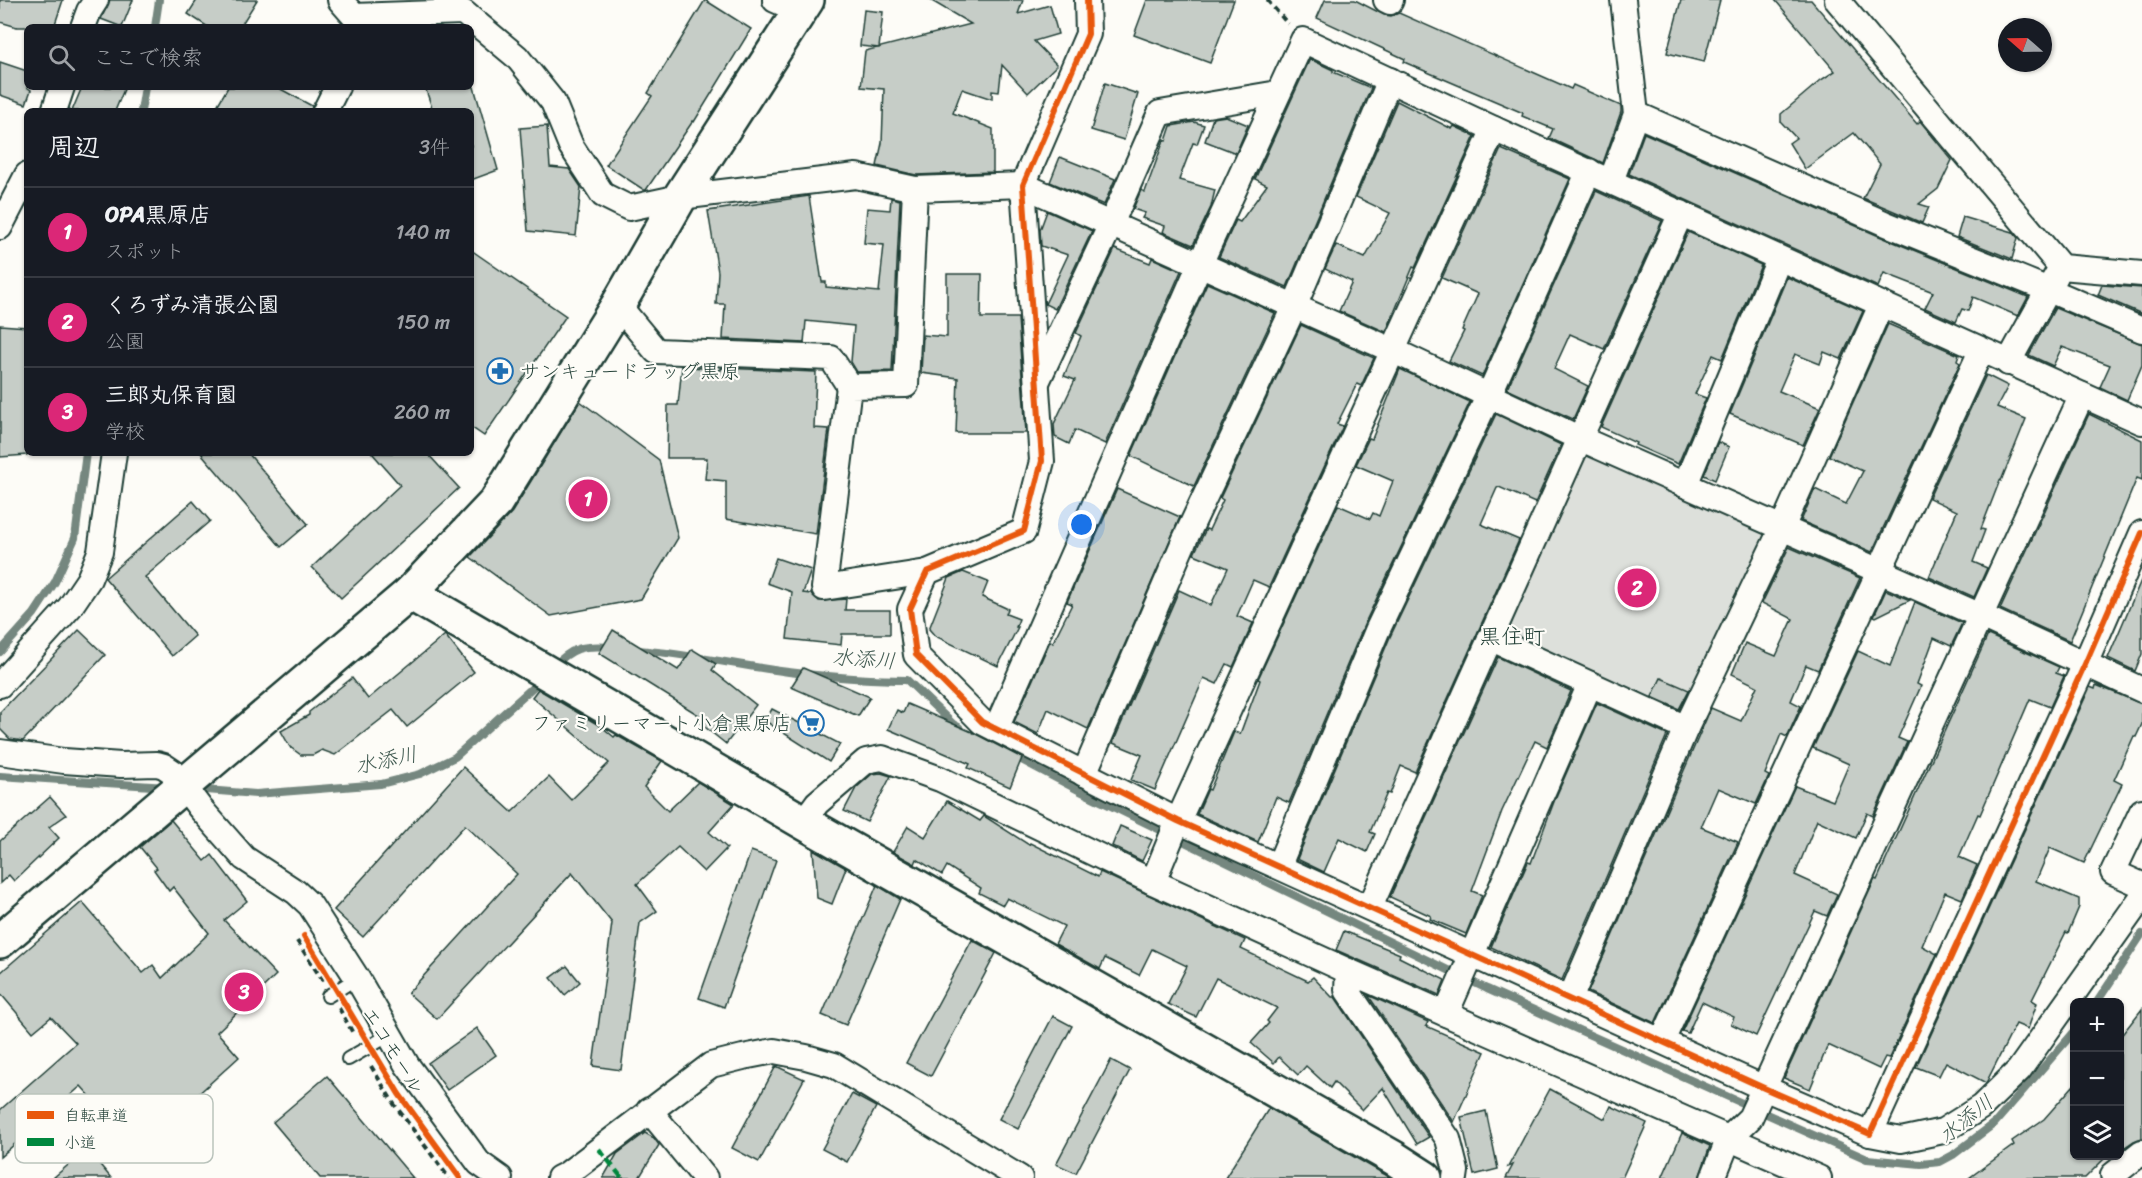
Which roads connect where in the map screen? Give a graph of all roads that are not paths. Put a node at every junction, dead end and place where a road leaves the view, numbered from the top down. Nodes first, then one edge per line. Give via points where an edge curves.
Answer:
1 (96, 0) edge
2 (340, 0) edge
3 (1087, 0) edge
4 (1386, 0) edge
5 (1391, 0) edge
6 (1623, 0) edge
7 (1836, 0) edge
8 (794, 4) edge
9 (470, 6) edge
10 (370, 21) edge
11 (84, 24) edge
12 (1390, 80) junction
13 (61, 90) edge
14 (336, 90) edge
15 (1278, 93) junction
16 (55, 108) edge
17 (326, 108) edge
18 (1636, 114) junction
19 (1494, 129) junction
20 (1589, 171) junction
21 (24, 181) edge
22 (1611, 181) junction
23 (1023, 185) junction
24 (915, 189) junction
25 (680, 197) junction
26 (1681, 213) junction
27 (1111, 224) junction
28 (0, 227) edge
29 (1779, 259) junction
30 (1200, 264) junction
31 (2061, 267) junction
32 (2142, 274) edge
33 (2049, 290) junction
34 (618, 305) junction
35 (1881, 305) junction
36 (1294, 307) junction
37 (2142, 330) edge
38 (1394, 351) junction
39 (1981, 351) junction
40 (2008, 363) junction
41 (1037, 382) junction
42 (849, 386) junction
43 (1489, 395) junction
44 (2082, 395) junction
45 (2142, 422) edge
46 (1580, 438) junction
47 (114, 456) edge
48 (1685, 485) junction
49 (1782, 528) junction
50 (2142, 532) edge
51 (1880, 571) junction
52 (927, 572) junction
53 (410, 593) junction
54 (1981, 616) junction
55 (1490, 638) junction
56 (2085, 664) junction
57 (1590, 684) junction
58 (0, 685) edge
59 (2142, 690) edge
60 (1686, 728) junction
61 (996, 729) junction
62 (0, 752) edge
63 (1084, 774) junction
64 (182, 788) junction
65 (2142, 811) edge
66 (803, 822) junction
67 (1174, 833) junction
68 (1279, 865) junction
69 (1153, 882) junction
70 (2142, 885) edge
71 (2142, 897) edge
72 (1370, 907) junction
73 (0, 941) edge
74 (1472, 955) junction
75 (1348, 971) junction
76 (1570, 999) junction
77 (1446, 1014) junction
78 (391, 1034) junction
79 (1662, 1041) junction
80 (348, 1059) dead end
81 (1758, 1102) junction
82 (649, 1110) junction
83 (1870, 1134) junction
84 (1729, 1138) junction
85 (2142, 1152) edge
86 (500, 1178) edge
87 (559, 1178) edge
88 (705, 1178) edge
89 (1020, 1178) edge
90 (1425, 1178) edge
91 (1455, 1178) edge
92 (1713, 1178) edge
93 (1819, 1178) edge
94 (2115, 1178) edge

1 - 11 street
2 - 10 street via 354,16
3 - 23 street via 1088,34
4 - 5 street
6 - 18 street
7 - 31 street
8 - 25 street
9 - 10 street
9 - 25 street via 553,102 571,146 603,195 629,208
12 - 15 street via 1303,40
12 - 19 street
12 - 36 street
13 - 16 street
14 - 17 street
15 - 27 street via 1160,112
15 - 30 street
18 - 22 street
18 - 33 street via 1884,223
19 - 20 street
19 - 38 street
20 - 22 street
20 - 43 street
21 - 28 street
22 - 26 street
23 - 24 street
23 - 27 street
23 - 41 street
24 - 25 street via 856,176
24 - 42 street via 906,385
25 - 34 street
26 - 29 street
26 - 46 street
27 - 30 street
27 - 41 street
29 - 35 street
29 - 48 street
30 - 36 street
30 - 61 street
31 - 32 street
31 - 33 street
33 - 37 street
33 - 40 street
34 - 42 street via 656,351 831,358
34 - 53 street via 496,502
35 - 39 street
35 - 49 street
36 - 38 street
36 - 63 street via 1185,539
38 - 43 street
38 - 67 street
39 - 40 street
39 - 51 street
40 - 44 street
41 - 52 street via 1042,461 1024,531
42 - 52 street via 825,588
43 - 46 street
43 - 68 street via 1377,631
44 - 45 street
44 - 54 street
46 - 48 street
46 - 55 street
47 - 58 street via 100,552 89,579 70,607
48 - 49 street
49 - 51 street
49 - 60 street
50 - 56 street
51 - 54 street
51 - 79 street
52 - 61 street via 910,609 916,655 982,722
53 - 64 street
53 - 66 street
54 - 56 street
54 - 81 street
55 - 57 street
55 - 72 street
56 - 59 street
56 - 83 street
57 - 60 street
57 - 74 street
60 - 76 street
61 - 63 street
62 - 64 street via 64,761 157,764 164,766
63 - 67 street
64 - 73 street
64 - 78 street via 244,858 310,905 341,989
65 - 70 street via 2114,872
66 - 69 street via 817,803 866,761 882,758 940,779
66 - 90 street
67 - 68 street
67 - 69 street
68 - 72 street
69 - 75 street
71 - 83 street via 2019,1070 1981,1107 1943,1131 1901,1140
72 - 74 street
74 - 76 street
74 - 77 street
75 - 77 street
75 - 91 street via 1347,990 1448,1138
76 - 79 street
77 - 84 street
78 - 80 lane
78 - 86 street via 407,1065 479,1163
79 - 81 street
81 - 83 street
81 - 84 street
82 - 87 street
82 - 88 street
82 - 89 street via 711,1065 774,1051 806,1056 834,1065
84 - 92 street
84 - 93 street
85 - 94 street via 2113,1175

